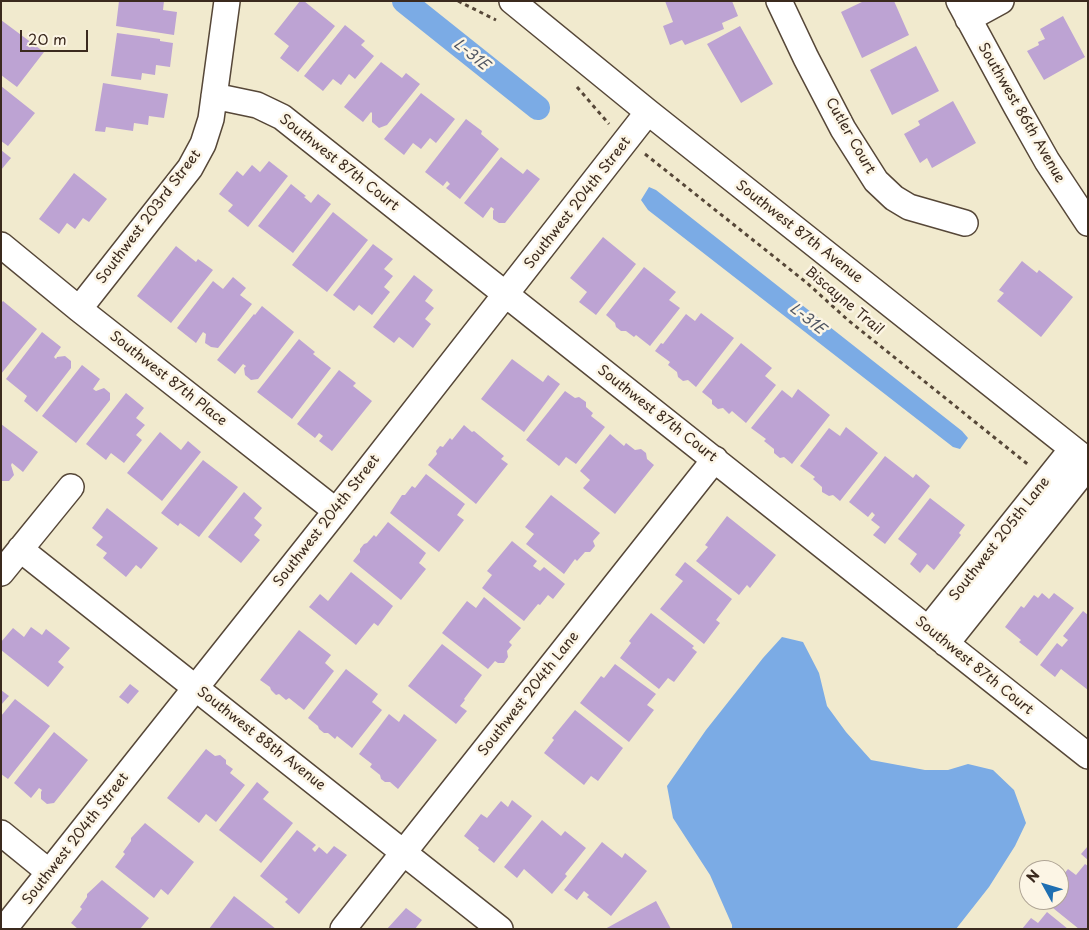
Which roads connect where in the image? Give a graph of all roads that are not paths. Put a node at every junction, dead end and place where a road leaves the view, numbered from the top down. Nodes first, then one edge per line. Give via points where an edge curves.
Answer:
1 (227, 1) edge
2 (512, 1) edge
3 (779, 1) edge
4 (1001, 1) edge
5 (963, 10) edge
6 (214, 96) junction
7 (648, 112) junction
8 (965, 223) dead end
9 (1088, 223) edge
10 (1, 245) edge
11 (505, 294) junction
12 (79, 309) junction
13 (714, 459) junction
14 (1082, 459) edge
15 (71, 487) dead end
16 (336, 511) junction
17 (20, 549) junction
18 (1, 573) edge
19 (937, 637) junction
20 (195, 687) junction
21 (1088, 756) edge
22 (1, 833) edge
23 (404, 852) junction
24 (49, 872) junction
25 (4, 929) edge
26 (343, 929) edge
27 (500, 929) edge

1 - 6 street, Southwest 203rd Street
2 - 7 street, Southwest 87th Avenue
3 - 8 street, Cutler Court via 844,129 876,181 909,207
4 - 5 street
5 - 9 street, Southwest 86th Avenue via 1047,160
6 - 11 street, Southwest 87th Court via 263,107 282,117
6 - 12 street, Southwest 203rd Street via 206,136 190,168
7 - 11 street, Southwest 204th Street
7 - 14 street, Southwest 87th Avenue
10 - 12 street, Southwest 87th Place
11 - 13 street, Southwest 87th Court
11 - 16 street, Southwest 204th Street
12 - 16 street, Southwest 87th Place
13 - 19 street, Southwest 87th Court
13 - 23 street, Southwest 204th Lane
14 - 19 street, Southwest 205th Lane
15 - 17 street
16 - 20 street, Southwest 204th Street
17 - 18 street
17 - 20 street, Southwest 88th Avenue
19 - 21 street, Southwest 87th Court
20 - 23 street, Southwest 88th Avenue
20 - 24 street, Southwest 204th Street
22 - 24 street
23 - 26 street, Southwest 204th Lane
23 - 27 street, Southwest 88th Avenue
24 - 25 street, Southwest 204th Street

